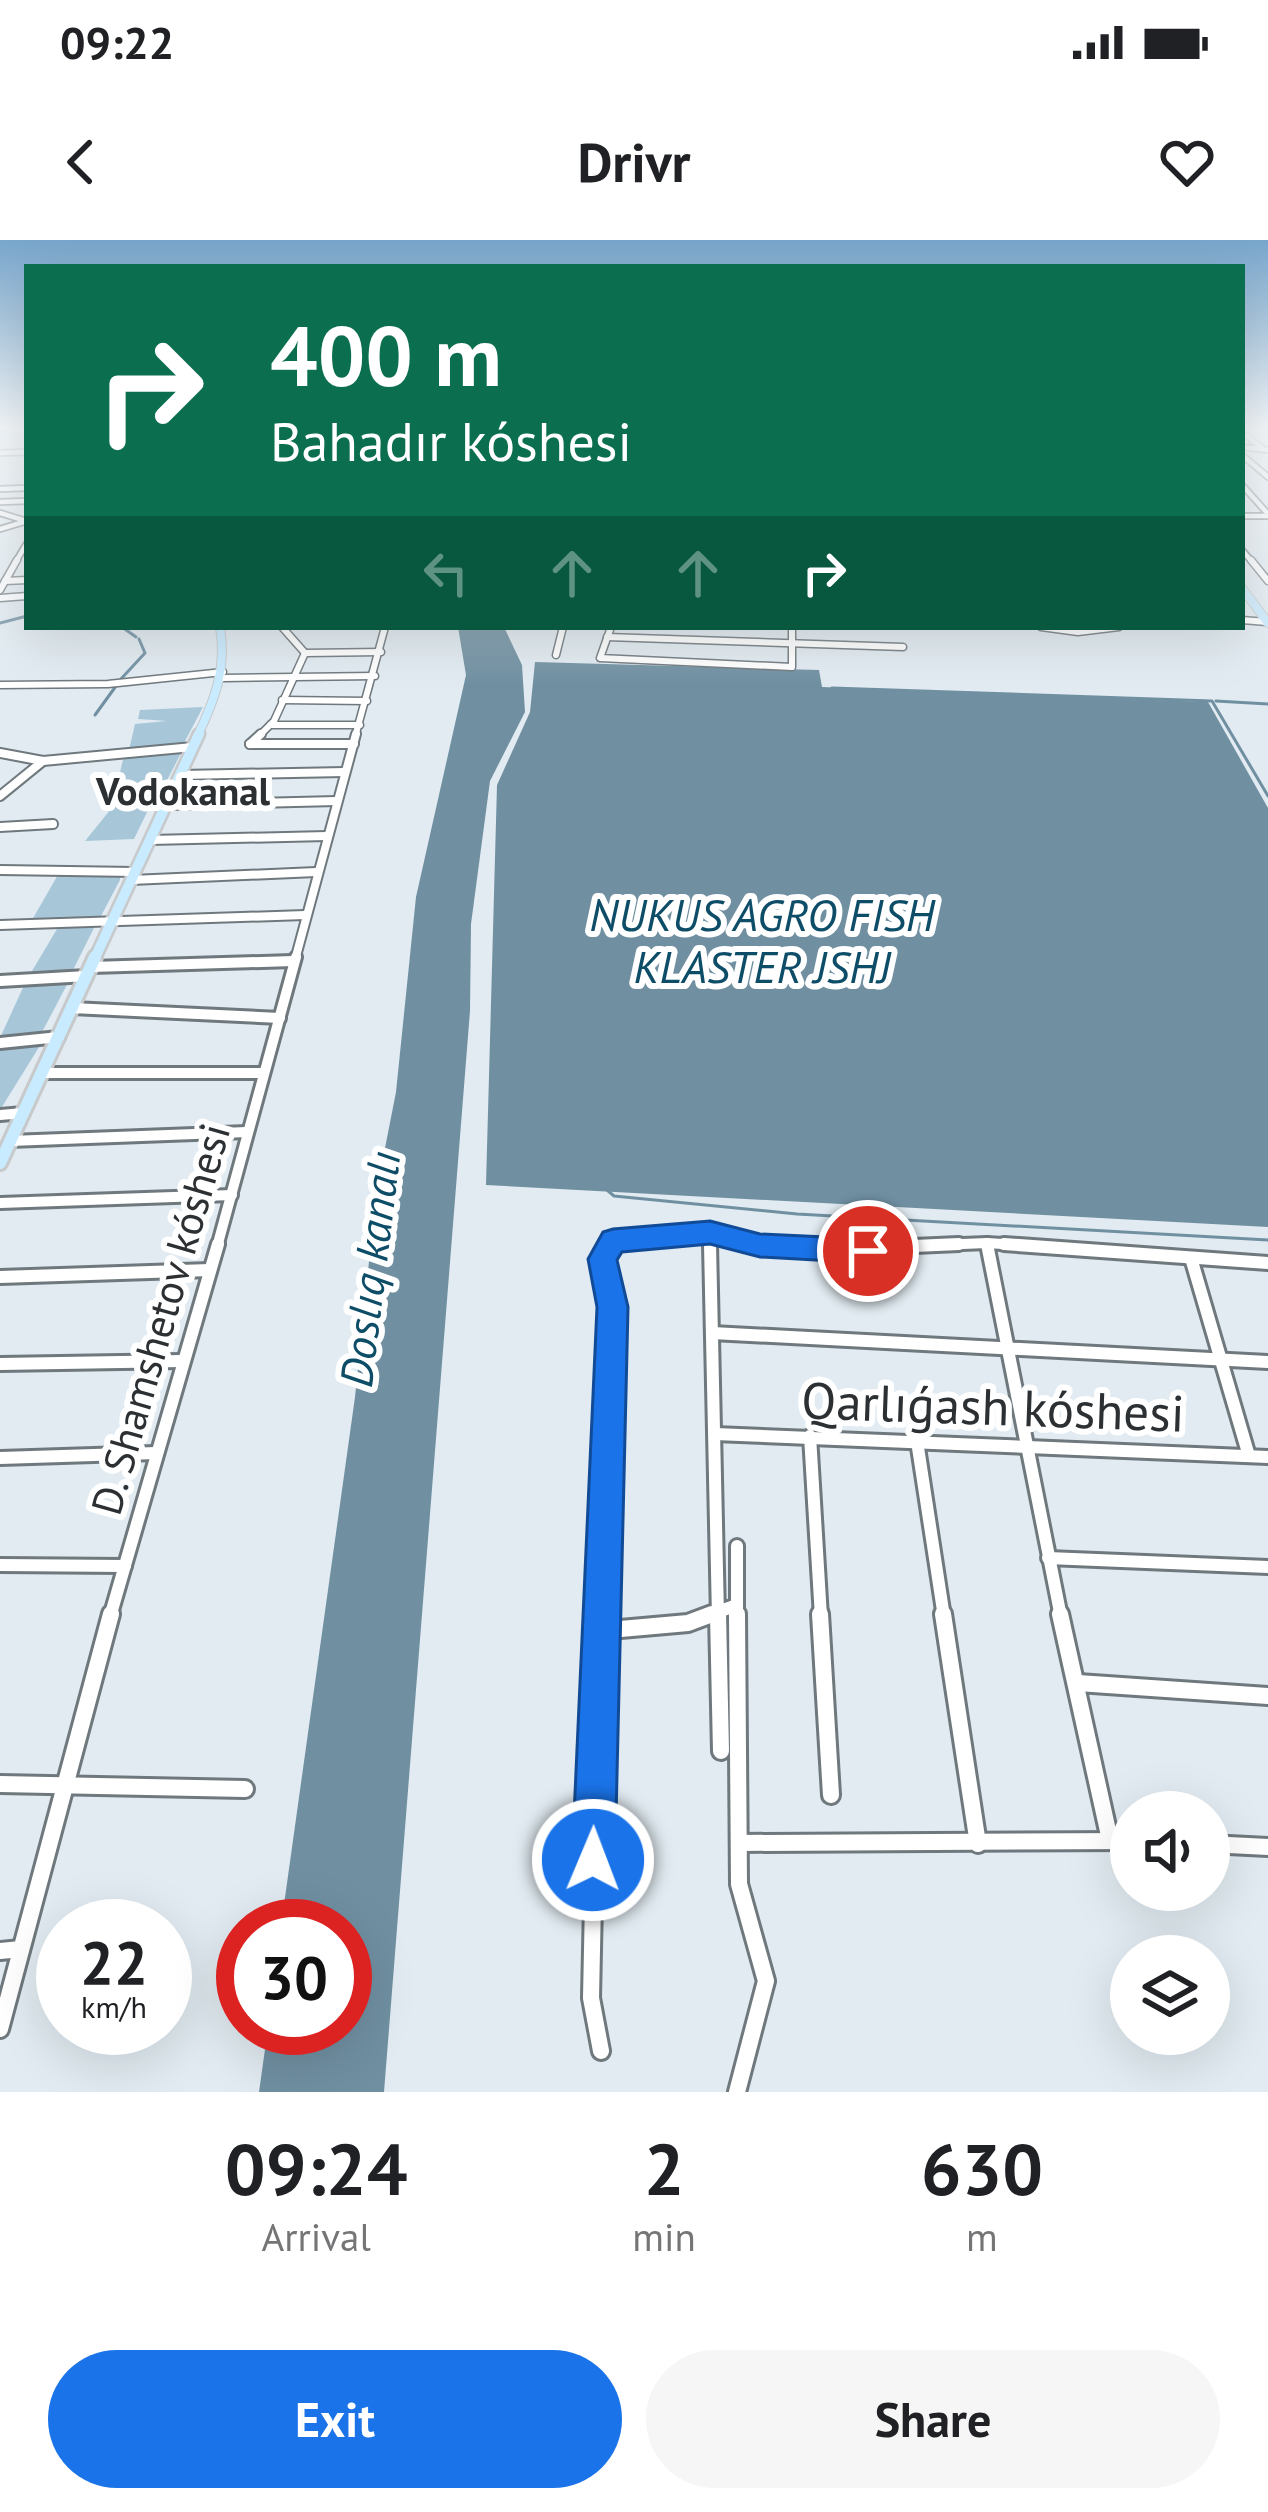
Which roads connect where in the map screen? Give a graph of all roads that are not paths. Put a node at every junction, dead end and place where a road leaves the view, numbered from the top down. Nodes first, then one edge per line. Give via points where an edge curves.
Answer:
1 (24, 549) edge
2 (1246, 560) edge
3 (1268, 560) edge
4 (24, 563) edge
5 (15, 564) junction
6 (4, 578) edge
7 (1268, 581) edge
8 (1245, 592) edge
9 (0, 594) edge
10 (1252, 601) junction
11 (1268, 602) edge
12 (1268, 622) edge
13 (220, 630) edge
14 (286, 630) edge
15 (562, 630) edge
16 (610, 630) edge
17 (792, 630) edge
18 (1060, 630) edge
19 (1095, 630) edge
20 (607, 637) junction
21 (383, 640) edge
22 (794, 643) junction
23 (904, 647) dead end
24 (304, 653) junction
25 (556, 655) dead end
26 (223, 675) junction
27 (293, 675) junction
28 (375, 676) junction
29 (0, 685) edge
30 (282, 700) junction
31 (367, 700) junction
32 (270, 725) junction
33 (360, 725) junction
34 (354, 744) junction
35 (193, 747) junction
36 (0, 752) edge
37 (44, 761) junction
38 (345, 772) junction
39 (180, 775) junction
40 (2, 793) edge
41 (337, 801) junction
42 (166, 805) junction
43 (53, 824) dead end
44 (0, 827) edge
45 (327, 836) junction
46 (150, 840) junction
47 (0, 870) edge
48 (316, 872) junction
49 (133, 876) junction
50 (305, 915) junction
51 (112, 922) junction
52 (0, 925) edge
53 (293, 961) junction
54 (89, 972) junction
55 (0, 981) edge
56 (72, 1008) junction
57 (280, 1018) junction
58 (58, 1037) junction
59 (0, 1042) edge
60 (42, 1073) junction
61 (263, 1073) junction
62 (23, 1113) junction
63 (0, 1114) edge
64 (247, 1132) junction
65 (10, 1141) junction
66 (0, 1163) edge
67 (232, 1195) junction
68 (0, 1203) edge
69 (710, 1233) junction
70 (987, 1243) junction
71 (1191, 1258) junction
72 (1268, 1263) edge
73 (211, 1270) junction
74 (0, 1277) edge
75 (712, 1333) junction
76 (1011, 1349) junction
77 (1217, 1360) junction
78 (182, 1361) junction
79 (1268, 1362) edge
80 (0, 1364) edge
81 (715, 1434) junction
82 (810, 1436) junction
83 (917, 1441) junction
84 (1026, 1445) junction
85 (156, 1453) junction
86 (1249, 1456) junction
87 (1268, 1456) edge
88 (0, 1458) edge
89 (737, 1546) dead end
90 (1048, 1558) junction
91 (0, 1565) edge
92 (125, 1566) junction
93 (1268, 1567) edge
94 (737, 1605) junction
95 (716, 1612) junction
96 (598, 1630) junction
97 (1078, 1683) junction
98 (1268, 1696) edge
99 (721, 1751) dead end
100 (62, 1782) junction
101 (0, 1784) edge
102 (245, 1789) dead end
103 (831, 1795) dead end
104 (1110, 1840) joint
105 (739, 1844) junction
106 (978, 1844) junction
107 (1230, 1845) edge
108 (1268, 1846) edge
109 (21, 1949) junction
110 (0, 1952) edge
111 (0, 2029) edge
112 (601, 2051) dead end
113 (736, 2092) edge

1 - 5 street
2 - 3 street
2 - 7 street
4 - 5 street
5 - 6 street
6 - 9 street
8 - 10 main road
10 - 11 street
10 - 12 main road
13 - 26 main road
14 - 24 street
15 - 25 street
16 - 20 street
17 - 22 street
18 - 19 street
20 - 22 street
20 - 22 street via 600,658 792,667
21 - 24 street
21 - 28 street, D. Shamshetov kóshesi
22 - 23 street
24 - 27 street
26 - 27 street
26 - 29 street
26 - 35 main road
27 - 28 street
27 - 30 street
28 - 31 street, D. Shamshetov kóshesi
30 - 31 street
30 - 32 street
31 - 33 street, D. Shamshetov kóshesi
32 - 33 street
32 - 34 street via 250,744
33 - 34 street, D. Shamshetov kóshesi
34 - 38 street, D. Shamshetov kóshesi
35 - 37 street
35 - 39 main road
36 - 37 street
37 - 40 street
38 - 39 street
38 - 41 street, D. Shamshetov kóshesi
39 - 42 main road
41 - 42 street
41 - 45 street, D. Shamshetov kóshesi
42 - 46 main road
43 - 44 street
45 - 46 street
45 - 48 street, D. Shamshetov kóshesi
46 - 49 main road
47 - 49 street
48 - 49 street
48 - 50 street, D. Shamshetov kóshesi
49 - 51 main road
50 - 51 street
50 - 53 street, D. Shamshetov kóshesi
51 - 52 street
51 - 54 main road
53 - 54 street
53 - 57 street, D. Shamshetov kóshesi
54 - 55 street
54 - 56 main road
56 - 57 street
56 - 58 main road
57 - 61 street, D. Shamshetov kóshesi
58 - 59 street
58 - 60 main road
60 - 61 street
60 - 62 main road
61 - 64 street, D. Shamshetov kóshesi
62 - 63 street
62 - 65 main road
64 - 65 street
64 - 67 street, D. Shamshetov kóshesi
65 - 66 main road
67 - 68 street
67 - 73 street, D. Shamshetov kóshesi
69 - 70 street via 824,1250
69 - 75 street
69 - 96 street via 613,1241 602,1259 612,1307
70 - 71 street
70 - 76 street
71 - 72 street
71 - 77 street
73 - 74 street
73 - 78 street, D. Shamshetov kóshesi
75 - 76 street
75 - 81 street
76 - 77 street
76 - 84 street
77 - 79 street
77 - 86 street
78 - 80 street
78 - 85 street, D. Shamshetov kóshesi
81 - 82 street, Qarlıǵash kóshesi
81 - 95 street
82 - 83 street, Qarlıǵash kóshesi
82 - 103 street
83 - 84 street, Qarlıǵash kóshesi
83 - 106 street
84 - 86 street, Qarlıǵash kóshesi
84 - 90 street
85 - 88 street
85 - 92 street, D. Shamshetov kóshesi
86 - 87 street, Qarlıǵash kóshesi
89 - 94 street
90 - 93 street
90 - 97 street
91 - 92 street
92 - 100 street, D. Shamshetov kóshesi
94 - 95 street
94 - 105 street
95 - 96 street via 688,1623
95 - 99 street
96 - 112 street via 590,1998
97 - 98 street
97 - 104 street
100 - 101 street
100 - 102 street
100 - 109 street, D. Shamshetov kóshesi
104 - 106 street
105 - 106 street
105 - 113 street via 739,1884 766,1981
107 - 108 street
109 - 110 street
109 - 111 street, D. Shamshetov kóshesi

